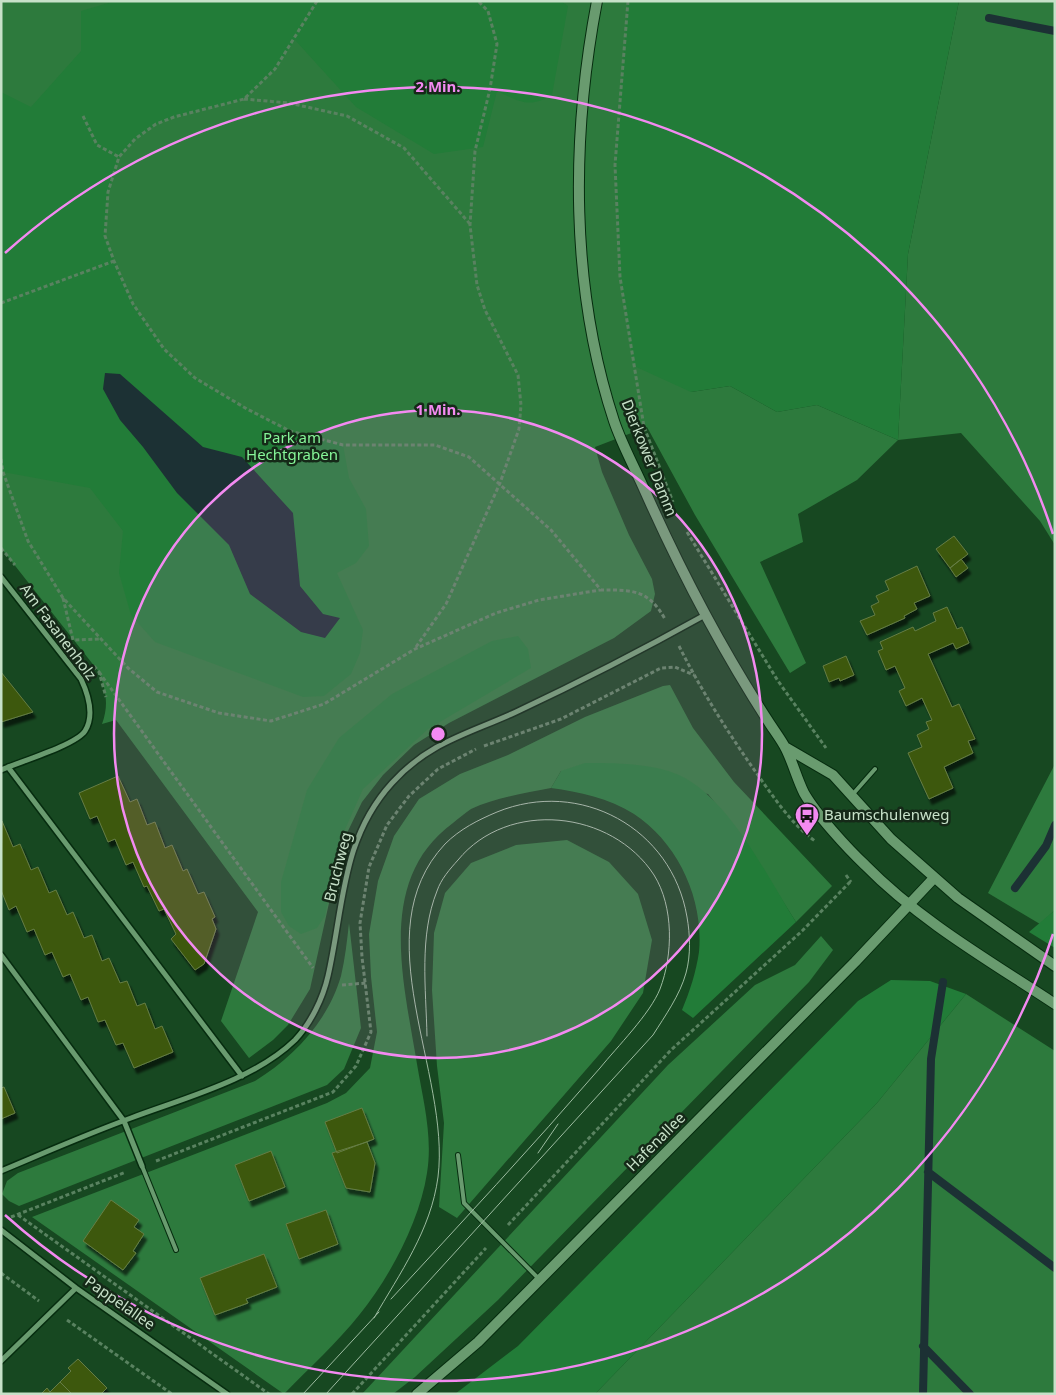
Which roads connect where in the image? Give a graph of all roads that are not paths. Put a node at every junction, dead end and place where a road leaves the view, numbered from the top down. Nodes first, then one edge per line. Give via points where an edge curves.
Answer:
1 (597, 1) edge
2 (1, 577) edge
3 (705, 614) junction
4 (785, 747) junction
5 (8, 767) junction
6 (876, 769) dead end
7 (1, 770) edge
8 (852, 796) junction
9 (934, 878) junction
10 (908, 905) junction
11 (1, 955) edge
12 (1055, 966) edge
13 (1055, 1004) edge
14 (242, 1076) junction
15 (124, 1120) junction
16 (458, 1155) dead end
17 (142, 1166) joint
18 (1, 1171) edge
19 (1, 1230) edge
20 (176, 1250) dead end
21 (540, 1280) junction
22 (76, 1288) junction
23 (1, 1361) edge
24 (227, 1394) edge
25 (417, 1394) edge

1 - 3 street, Dierkower Damm via 585,62 579,136 580,224 586,294 598,361 615,423 658,521
2 - 5 street, Am Fasanenholz via 81,679 88,694 89,716 85,731 74,741
3 - 4 street, Dierkower Damm
3 - 14 street, Bruchweg via 516,712 438,744 415,760 391,784 367,816 355,840 326,986 316,1009 296,1039
4 - 8 street, Dierkower Damm via 832,775
4 - 10 street, Dierkower Damm via 805,794 860,860
5 - 7 street, Am Fasanenholz
5 - 14 street
6 - 8 lane
8 - 9 street, Dierkower Damm via 891,839
9 - 10 street
9 - 12 street, Dierkower Damm via 983,917
10 - 13 street, Dierkower Damm
10 - 21 street, Hafenallee
11 - 15 street
14 - 15 street, Bruchweg
15 - 17 street
15 - 18 street, Bruchweg
16 - 21 lane via 464,1203
17 - 20 lane
19 - 22 street, Pappelallee
21 - 25 street, Hafenallee via 478,1342
22 - 23 street
22 - 24 street, Pappelallee

